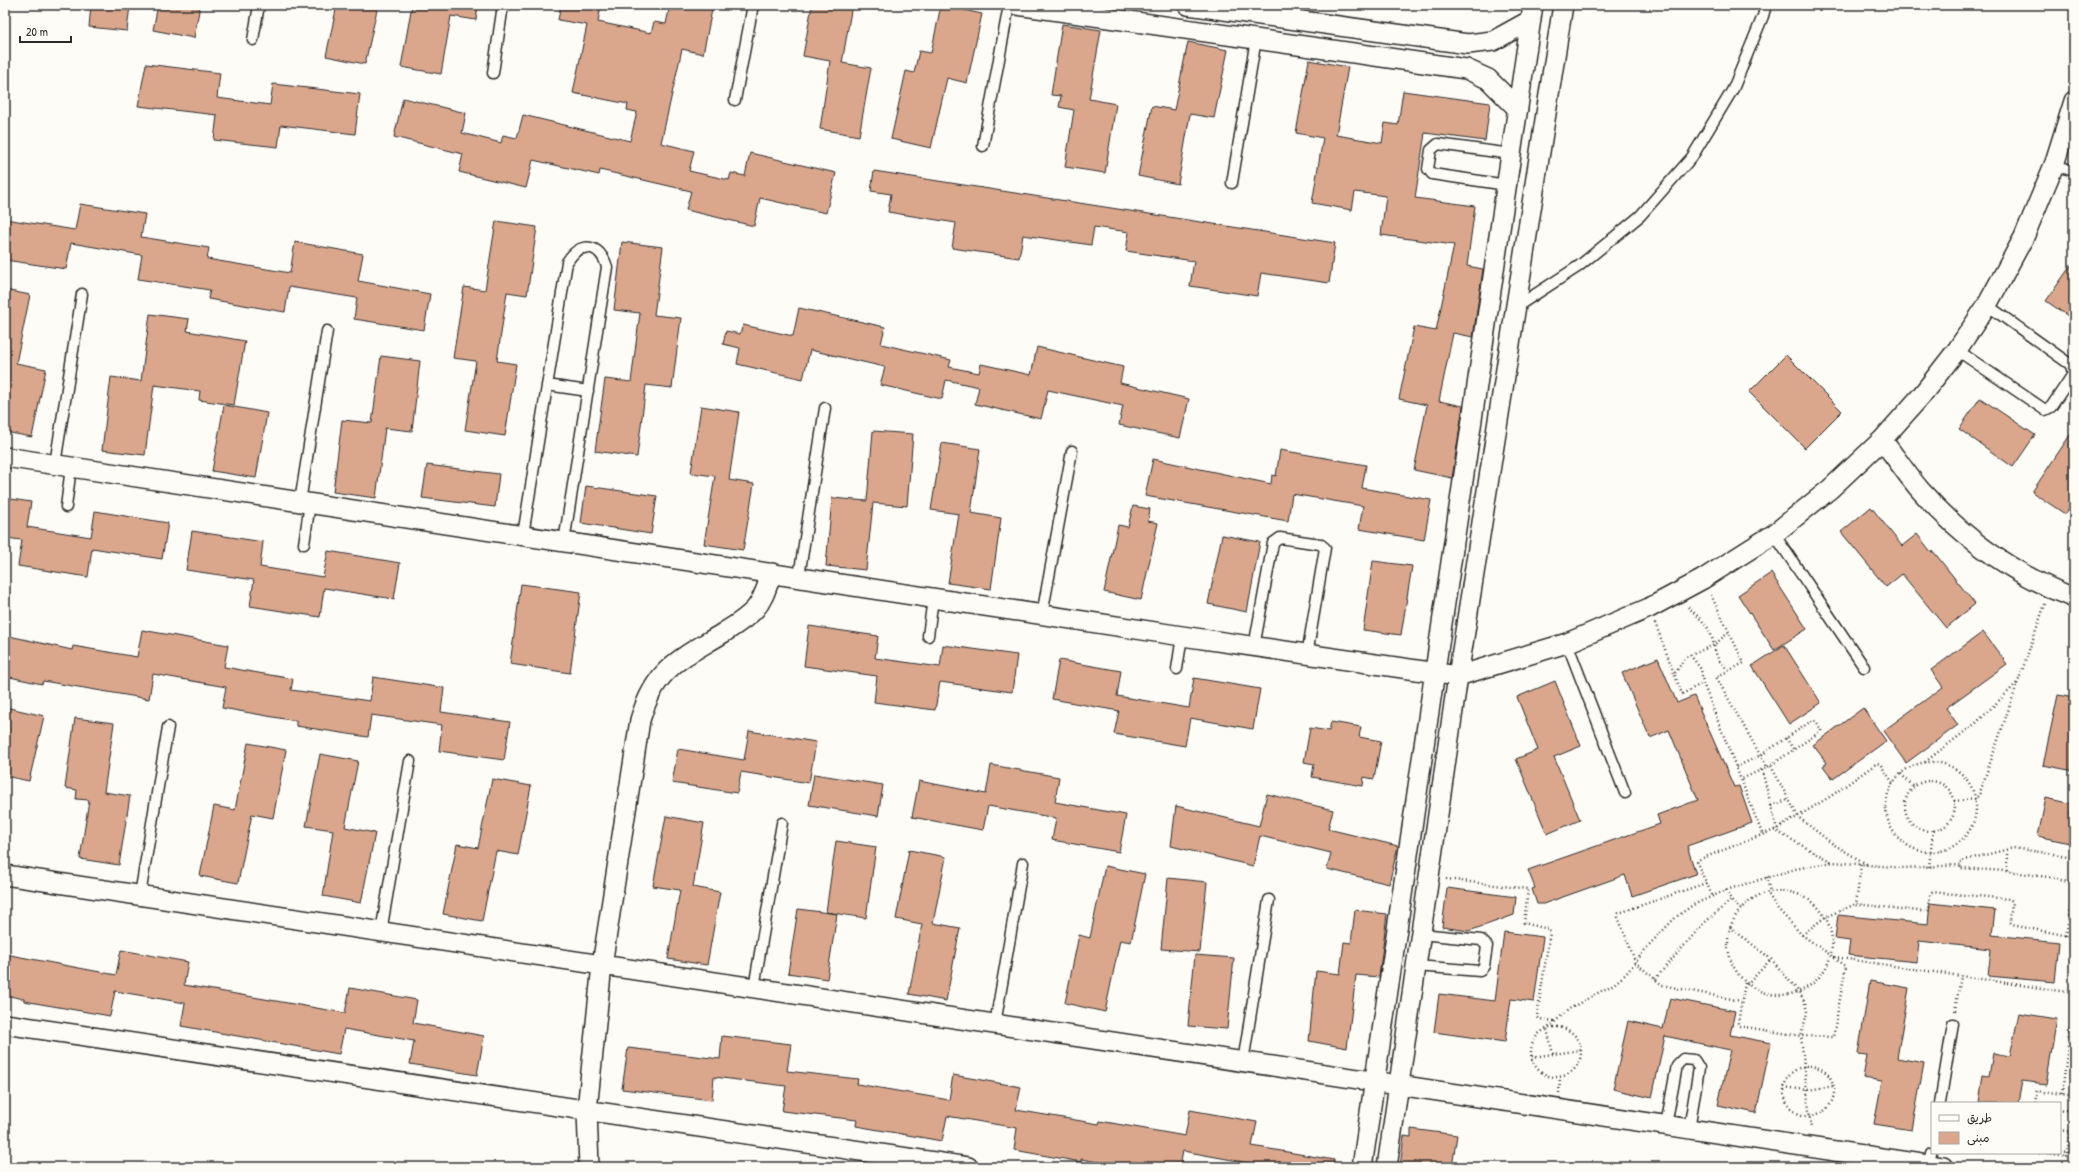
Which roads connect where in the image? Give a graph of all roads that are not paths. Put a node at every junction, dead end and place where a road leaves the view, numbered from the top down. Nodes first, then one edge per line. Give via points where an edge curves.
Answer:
1 (259, 5) edge
2 (503, 5) edge
3 (753, 5) edge
4 (1009, 5) edge
5 (1017, 5) edge
6 (1188, 5) edge
7 (1562, 5) edge
8 (1766, 5) edge
9 (1532, 13) edge
10 (1256, 39) junction
11 (253, 40) dead end
12 (493, 73) dead end
13 (735, 100) dead end
14 (2073, 109) edge
15 (1518, 110) junction
16 (983, 146) dead end
17 (1511, 154) junction
18 (2054, 165) junction
19 (2074, 171) edge
20 (1232, 183) dead end
21 (1507, 185) junction
22 (82, 294) dead end
23 (1987, 305) junction
24 (1514, 308) junction
25 (327, 331) dead end
26 (1957, 350) junction
27 (547, 385) junction
28 (588, 391) junction
29 (825, 408) dead end
30 (1882, 440) junction
31 (1072, 451) dead end
32 (5, 457) edge
33 (63, 465) junction
34 (305, 502) junction
35 (66, 507) dead end
36 (1774, 534) junction
37 (523, 535) junction
38 (564, 542) junction
39 (304, 544) dead end
40 (772, 573) junction
41 (799, 577) junction
42 (933, 598) junction
43 (2074, 598) edge
44 (1042, 614) junction
45 (928, 636) dead end
46 (1182, 636) junction
47 (1567, 643) junction
48 (1254, 647) junction
49 (1307, 655) junction
50 (1864, 667) dead end
51 (1177, 669) dead end
52 (1435, 674) junction
53 (1458, 676) junction
54 (168, 727) dead end
55 (410, 761) dead end
56 (1625, 793) dead end
57 (782, 823) dead end
58 (1023, 863) dead end
59 (5, 875) edge
60 (140, 895) junction
61 (1269, 900) dead end
62 (381, 932) junction
63 (1420, 934) junction
64 (602, 965) junction
65 (1416, 966) junction
66 (754, 988) junction
67 (5, 1024) edge
68 (995, 1024) junction
69 (1953, 1024) road end
70 (1243, 1062) junction
71 (1375, 1081) junction
72 (1399, 1085) junction
73 (1940, 1102) edge
74 (587, 1110) junction
75 (1666, 1125) junction
76 (1689, 1129) junction
77 (1935, 1162) edge
78 (589, 1167) edge
79 (968, 1167) edge
80 (1362, 1167) edge
81 (1387, 1167) edge

1 - 11 lane
2 - 12 lane
3 - 13 lane
4 - 16 lane
5 - 10 street
6 - 9 street via 1468,44 1493,41
7 - 24 street
8 - 24 lane via 1733,89 1692,157 1640,216 1579,266
9 - 15 street
10 - 15 street via 1466,69 1488,79
10 - 20 lane
14 - 18 street
15 - 17 street
17 - 21 street
17 - 21 lane via 1438,144 1431,150 1428,169 1432,174
18 - 19 lane
18 - 23 street via 2024,237
21 - 52 street
22 - 33 lane
23 - 26 street
23 - 26 lane via 2071,365 2073,374 2050,407 2045,410
24 - 53 street
25 - 34 lane
26 - 30 street
27 - 28 lane
27 - 28 lane via 567,262 573,252 583,247 595,249 604,256 607,267
27 - 37 lane
28 - 38 lane
29 - 41 lane
30 - 36 street via 1830,489
30 - 43 street via 1920,490 1959,530 2003,563 2050,589
31 - 44 lane
32 - 33 street
33 - 34 street
33 - 35 lane
34 - 37 street
34 - 39 lane
36 - 47 street via 1703,580 1649,608
36 - 50 lane
37 - 38 street
38 - 40 street
40 - 41 street
40 - 64 street via 763,598 755,609 735,625 671,664 657,680 646,699 640,720
41 - 42 street
42 - 44 street
42 - 45 lane
44 - 46 street
46 - 48 street
46 - 51 lane
47 - 53 street
47 - 56 lane
48 - 49 street
48 - 49 lane via 1273,543 1277,538 1287,539 1320,544 1325,548
49 - 52 street
52 - 53 street
52 - 71 street
53 - 63 street
54 - 60 lane
55 - 62 lane
57 - 66 lane
58 - 68 lane
59 - 60 street
60 - 62 street
61 - 70 lane
62 - 64 street
63 - 65 street
63 - 65 lane via 1481,940 1487,946 1484,966 1480,971
64 - 66 street
64 - 74 street
65 - 72 street
66 - 68 street
67 - 74 street
68 - 70 street
69 - 73 lane
70 - 71 street
71 - 72 street
71 - 80 street
72 - 75 street
72 - 81 street
74 - 78 street
74 - 79 street
75 - 76 street
75 - 76 lane via 1677,1065 1683,1059 1694,1060 1699,1068
76 - 77 street

